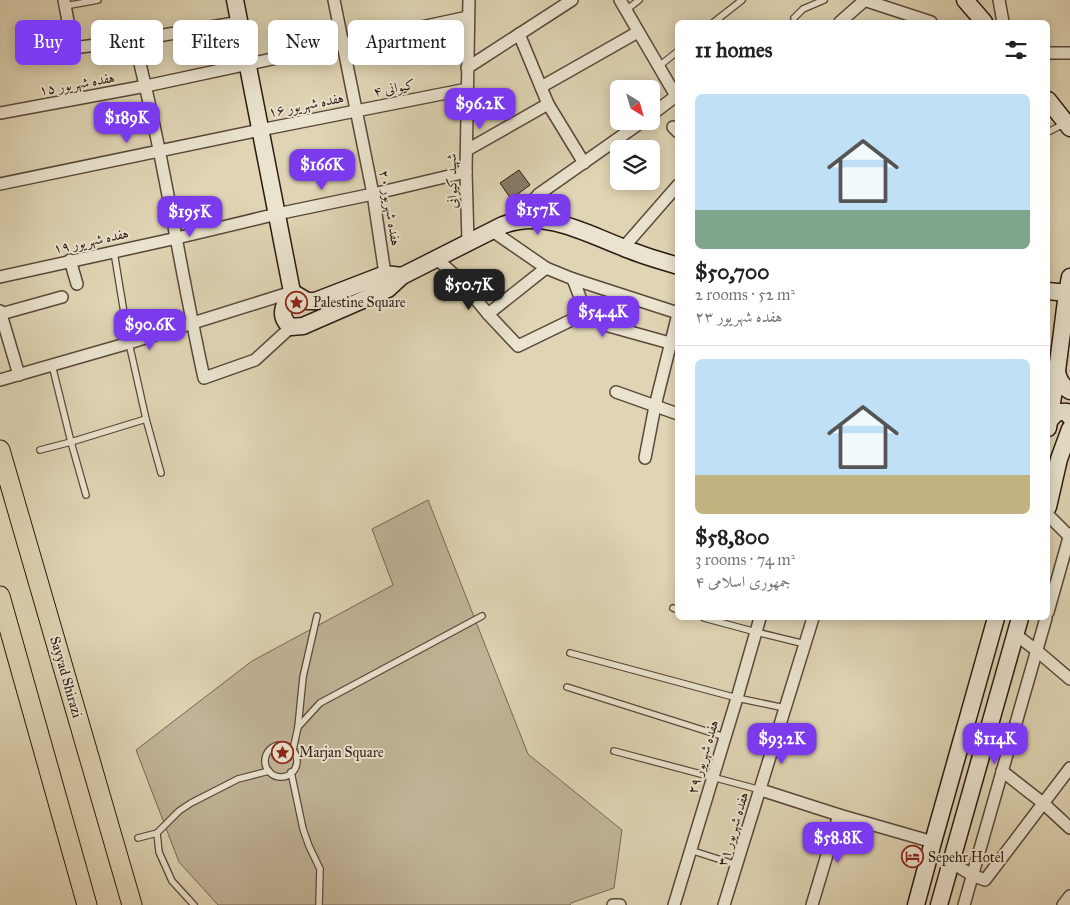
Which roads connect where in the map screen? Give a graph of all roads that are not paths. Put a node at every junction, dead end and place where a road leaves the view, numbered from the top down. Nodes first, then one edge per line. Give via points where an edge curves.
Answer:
1 (98, 0) edge
2 (235, 0) edge
3 (334, 0) edge
4 (469, 0) edge
5 (572, 0) edge
6 (639, 0) edge
7 (742, 0) edge
8 (824, 0) edge
9 (864, 0) edge
10 (965, 0) edge
11 (999, 0) edge
12 (64, 3) edge
13 (623, 5) edge
14 (468, 17) junction
15 (794, 18) dead end
16 (240, 20) edge
17 (717, 20) edge
18 (842, 20) edge
19 (924, 20) edge
20 (982, 20) edge
21 (1003, 20) edge
22 (638, 32) junction
23 (519, 34) junction
24 (343, 43) junction
25 (91, 46) edge
26 (1050, 52) edge
27 (675, 53) edge
28 (1070, 53) edge
29 (258, 62) edge
30 (141, 65) edge
31 (243, 65) edge
32 (248, 65) edge
33 (658, 67) junction
34 (467, 68) junction
35 (146, 86) junction
36 (541, 87) junction
37 (467, 89) junction
38 (675, 94) edge
39 (675, 97) edge
40 (1050, 102) edge
41 (548, 104) junction
42 (660, 108) edge
43 (357, 111) junction
44 (0, 113) edge
45 (1068, 125) edge
46 (260, 130) junction
47 (630, 130) edge
48 (1050, 131) edge
49 (467, 150) junction
50 (159, 151) junction
51 (584, 163) junction
52 (466, 172) junction
53 (0, 184) edge
54 (675, 188) edge
55 (373, 194) junction
56 (277, 214) junction
57 (515, 221) junction
58 (491, 230) junction
59 (177, 238) junction
60 (468, 242) junction
61 (623, 248) junction
62 (114, 252) junction
63 (437, 258) junction
64 (70, 260) junction
65 (675, 265) edge
66 (546, 268) junction
67 (385, 274) junction
68 (0, 276) edge
69 (402, 276) junction
70 (573, 279) junction
71 (77, 284) dead end
72 (1068, 285) edge
73 (1050, 290) edge
74 (292, 292) junction
75 (62, 297) dead end
76 (0, 312) edge
77 (586, 313) junction
78 (675, 313) edge
79 (488, 314) junction
80 (192, 323) junction
81 (291, 327) junction
82 (129, 344) junction
83 (674, 344) edge
84 (52, 365) junction
85 (1057, 370) junction
86 (19, 374) junction
87 (0, 380) edge
88 (1070, 391) edge
89 (616, 392) dead end
90 (655, 406) junction
91 (675, 413) edge
92 (1050, 413) edge
93 (1070, 417) edge
94 (146, 419) junction
95 (1050, 422) edge
96 (1070, 429) edge
97 (71, 442) junction
98 (0, 450) edge
99 (40, 450) dead end
100 (645, 458) dead end
101 (161, 473) dead end
102 (86, 495) dead end
103 (1050, 498) edge
104 (1050, 517) edge
105 (1070, 536) edge
106 (0, 596) edge
107 (1050, 605) edge
108 (317, 616) dead end
109 (482, 616) dead end
110 (711, 620) edge
111 (759, 620) edge
112 (812, 620) edge
113 (995, 620) edge
114 (1020, 620) edge
115 (1045, 620) edge
116 (756, 632) junction
117 (1016, 634) junction
118 (805, 644) junction
119 (1036, 650) junction
120 (570, 653) dead end
121 (1070, 679) edge
122 (567, 687) dead end
123 (737, 698) junction
124 (785, 708) junction
125 (298, 727) junction
126 (725, 737) junction
127 (293, 750) junction
128 (614, 751) dead end
129 (1070, 768) edge
130 (269, 771) junction
131 (1002, 771) junction
132 (291, 772) junction
133 (713, 777) junction
134 (761, 790) junction
135 (1043, 803) junction
136 (839, 815) junction
137 (1070, 828) edge
138 (157, 833) junction
139 (138, 838) dead end
140 (933, 842) junction
141 (690, 850) junction
142 (951, 862) junction
143 (737, 865) junction
144 (972, 874) junction
145 (1070, 896) edge
146 (87, 905) edge
147 (132, 905) edge
148 (194, 905) edge
149 (320, 905) edge
150 (613, 905) edge
151 (620, 905) edge
152 (674, 905) edge
153 (724, 905) edge
154 (812, 905) edge
155 (916, 905) edge
156 (939, 905) edge
157 (964, 905) edge
158 (1063, 905) edge

1 - 12 lane
2 - 16 street
3 - 24 street, هفده شهریور ۲۰
4 - 14 street, شهید کیوانی
5 - 23 street
6 - 13 lane
7 - 17 lane
8 - 15 lane via 803,9
9 - 18 street
9 - 19 street
10 - 20 street
11 - 21 street
12 - 25 street via 72,48
13 - 22 street
14 - 24 street, هفده شهریور ۱۵
14 - 34 street, شهید کیوانی
22 - 33 street
22 - 36 street
23 - 34 street
23 - 36 street
24 - 29 street, هفده شهریور ۱۵
24 - 43 street, هفده شهریور ۲۰
26 - 28 street
27 - 33 lane
30 - 35 street
31 - 35 street, هفده شهریور ۱۵
32 - 46 street
33 - 38 street
34 - 37 street, شهید کیوانی
35 - 44 street, هفده شهریور ۱۵
35 - 50 street
36 - 41 street
37 - 43 street, کیوانی ۴
37 - 49 street, شهید کیوانی
39 - 42 street
40 - 45 street
41 - 49 street
41 - 51 street
43 - 46 street, هفده شهریور ۱۶
43 - 55 street, هفده شهریور ۲۰
45 - 48 lane
46 - 50 street, هفده شهریور ۱۶
46 - 56 street
47 - 51 street
49 - 52 street, شهید کیوانی
50 - 53 street, هفده شهریور ۱۶
50 - 59 street
51 - 57 street via 539,194
52 - 55 street, هفده شهریور ۱۹
52 - 60 street, شهید کیوانی
54 - 61 street
55 - 56 street, هفده شهریور ۱۹
55 - 67 street, هفده شهریور ۲۰
56 - 59 street, هفده شهریور ۱۹
56 - 74 street
57 - 58 street
57 - 61 street via 557,222
58 - 60 street
58 - 66 street
59 - 62 street, هفده شهریور ۱۹
59 - 80 street
60 - 63 street
61 - 65 street
62 - 64 street, هفده شهریور ۱۹
62 - 82 lane
63 - 69 street
63 - 79 street
64 - 68 street, هفده شهریور ۱۹
64 - 71 street
66 - 70 street
66 - 79 street
67 - 69 street
67 - 74 street via 315,301 308,301
69 - 81 street via 388,289 303,326
70 - 77 street
70 - 78 street
72 - 73 street
72 - 85 street
74 - 80 street
74 - 81 street via 283,306 284,316
75 - 76 street
76 - 86 street
77 - 79 street via 518,346
77 - 83 street via 605,325
80 - 81 street via 204,378 255,360
80 - 82 street
82 - 84 street
82 - 94 lane
83 - 90 street
84 - 86 street
84 - 97 lane
85 - 88 street via 1061,384
85 - 92 street
86 - 87 street
89 - 90 street
90 - 91 street
90 - 100 street
93 - 95 street via 1067,412 1061,412 1055,414
94 - 97 lane
94 - 101 lane
96 - 103 street
97 - 99 lane
97 - 102 lane
98 - 147 main road, Sayyad Shirazi
104 - 105 street
105 - 107 street
106 - 146 main road
108 - 125 lane via 303,677
109 - 125 lane via 320,702
110 - 116 lane
111 - 116 street, هفده شهریور ۲۹
112 - 118 street, هفده شهریور ۳۱
113 - 140 street
114 - 117 street
115 - 119 street
116 - 118 lane
116 - 123 street, هفده شهریور ۲۹
117 - 119 street
117 - 142 street
118 - 124 street, هفده شهریور ۳۱
119 - 121 street
119 - 131 street
120 - 123 lane
122 - 126 lane
123 - 124 lane
123 - 126 street, هفده شهریور ۲۹
124 - 134 street, هفده شهریور ۳۱
125 - 127 lane
126 - 133 street, هفده شهریور ۲۹
127 - 130 lane via 282,745 271,749 265,759
127 - 132 lane via 296,762
128 - 133 lane
129 - 135 street
130 - 132 lane via 280,776
130 - 138 lane via 238,779 191,803
131 - 135 street
131 - 144 street
132 - 149 lane via 309,846 320,869
133 - 134 lane
133 - 141 street, هفده شهریور ۲۹
134 - 136 street
134 - 143 street, هفده شهریور ۳۱
135 - 137 street
135 - 144 street via 985,880
136 - 140 street
136 - 154 street
138 - 139 lane
138 - 148 lane via 159,852 172,881
140 - 155 street
141 - 143 lane
141 - 152 street, هفده شهریور ۲۹
142 - 144 street
142 - 156 street
143 - 153 street, هفده شهریور ۳۱
144 - 157 street
145 - 158 street
150 - 151 street

